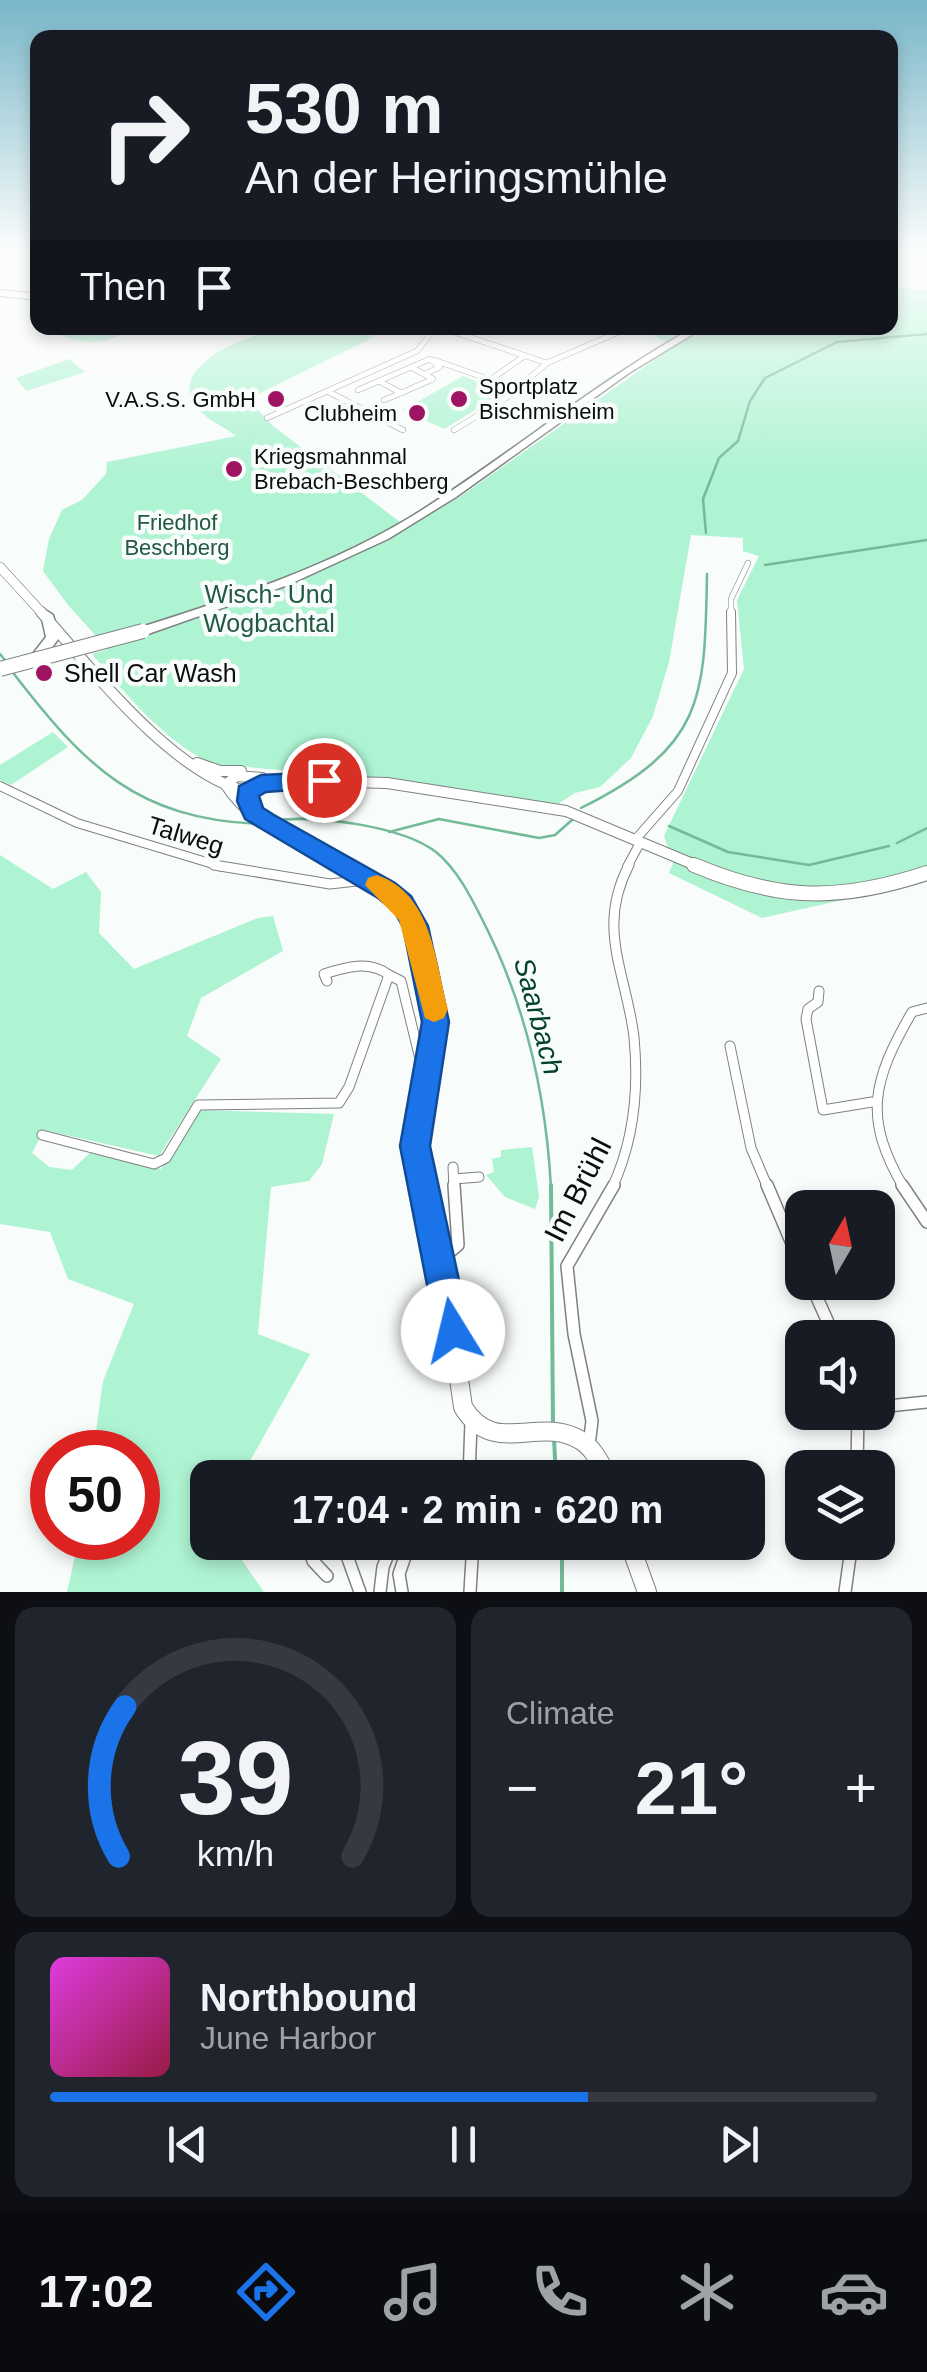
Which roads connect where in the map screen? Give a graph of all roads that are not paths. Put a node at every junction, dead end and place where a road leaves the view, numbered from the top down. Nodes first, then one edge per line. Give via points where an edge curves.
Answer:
1 (430, 335) edge
2 (462, 335) edge
3 (612, 335) edge
4 (674, 335) edge
5 (688, 335) edge
6 (417, 351) junction
7 (523, 358) junction
8 (430, 359) junction
9 (547, 363) junction
10 (411, 368) junction
11 (425, 374) junction
12 (490, 380) junction
13 (379, 381) junction
14 (517, 389) junction
15 (326, 390) junction
16 (358, 390) dead end
17 (400, 393) junction
18 (585, 396) junction
19 (384, 400) dead end
20 (267, 418) dead end
21 (403, 430) dead end
22 (454, 430) dead end
23 (748, 563) dead end
24 (0, 568) edge
25 (47, 615) junction
26 (76, 648) junction
27 (34, 658) junction
28 (0, 665) edge
29 (191, 760) junction
30 (283, 777) junction
31 (312, 780) junction
32 (229, 782) junction
33 (0, 786) edge
34 (250, 786) junction
35 (256, 815) junction
36 (638, 842) junction
37 (927, 873) edge
38 (369, 881) junction
39 (389, 975) junction
40 (327, 982) dead end
41 (819, 991) dead end
42 (927, 1008) edge
43 (730, 1046) dead end
44 (427, 1068) junction
45 (872, 1102) junction
46 (823, 1110) junction
47 (808, 1112) dead end
48 (42, 1136) dead end
49 (479, 1178) dead end
50 (927, 1222) edge
51 (785, 1227) edge
52 (440, 1260) junction
53 (927, 1402) edge
54 (895, 1405) edge
55 (470, 1422) junction
56 (588, 1446) junction
57 (469, 1460) edge
58 (597, 1460) edge
59 (313, 1560) edge
60 (348, 1560) edge
61 (386, 1560) edge
62 (404, 1560) edge
63 (472, 1560) edge
64 (635, 1560) edge
65 (849, 1560) edge
66 (327, 1576) dead end
67 (360, 1592) edge
68 (380, 1592) edge
69 (402, 1592) edge
70 (470, 1592) edge
71 (647, 1592) edge
72 (845, 1592) edge

1 - 6 street
2 - 7 street
3 - 9 street
4 - 18 highway
5 - 18 highway
6 - 8 street
6 - 15 street
7 - 9 street
7 - 12 street
8 - 10 street
8 - 11 street via 440,368
8 - 12 street
9 - 14 street
10 - 11 street
10 - 13 street
11 - 17 street via 433,379
12 - 14 street
13 - 16 street
13 - 17 street
14 - 22 street
15 - 20 street
15 - 21 street
17 - 19 street
18 - 28 highway, bridge via 457,491 374,541 262,592
23 - 36 street, Im Brühl via 731,599 732,673 678,791
24 - 25 main road
25 - 26 main road
25 - 27 highway via 53,638
26 - 27 highway
26 - 29 main road via 142,721
27 - 28 highway, bridge
29 - 30 main road via 220,771
29 - 32 main road
30 - 31 main road
30 - 34 main road
31 - 34 main road
31 - 36 main road via 387,783 554,809
32 - 34 main road via 239,793
32 - 35 main road via 229,794
33 - 38 street, Talweg via 78,822 221,867 330,884
34 - 35 main road
35 - 38 main road
36 - 37 main road via 740,884 798,895 880,888
36 - 56 street, Im Brühl via 611,916 634,1039 633,1135 614,1185 567,1266 592,1421
38 - 44 main road via 402,904 418,937 434,1011
39 - 40 street via 361,966 324,974
39 - 44 street via 401,981
39 - 48 street via 339,1103 198,1105 166,1158 154,1164
41 - 46 street via 806,1020
42 - 45 street via 912,1012 895,1039
43 - 51 street via 751,1148
44 - 52 main road via 415,1146
45 - 46 street
45 - 50 street via 888,1160
46 - 47 street
49 - 52 street via 454,1173 458,1245
52 - 55 main road
53 - 54 street
55 - 56 main road via 496,1433 552,1433
55 - 57 street
56 - 58 main road
59 - 66 street
60 - 67 street
61 - 68 street
62 - 69 street
63 - 70 street
64 - 71 main road
65 - 72 street

